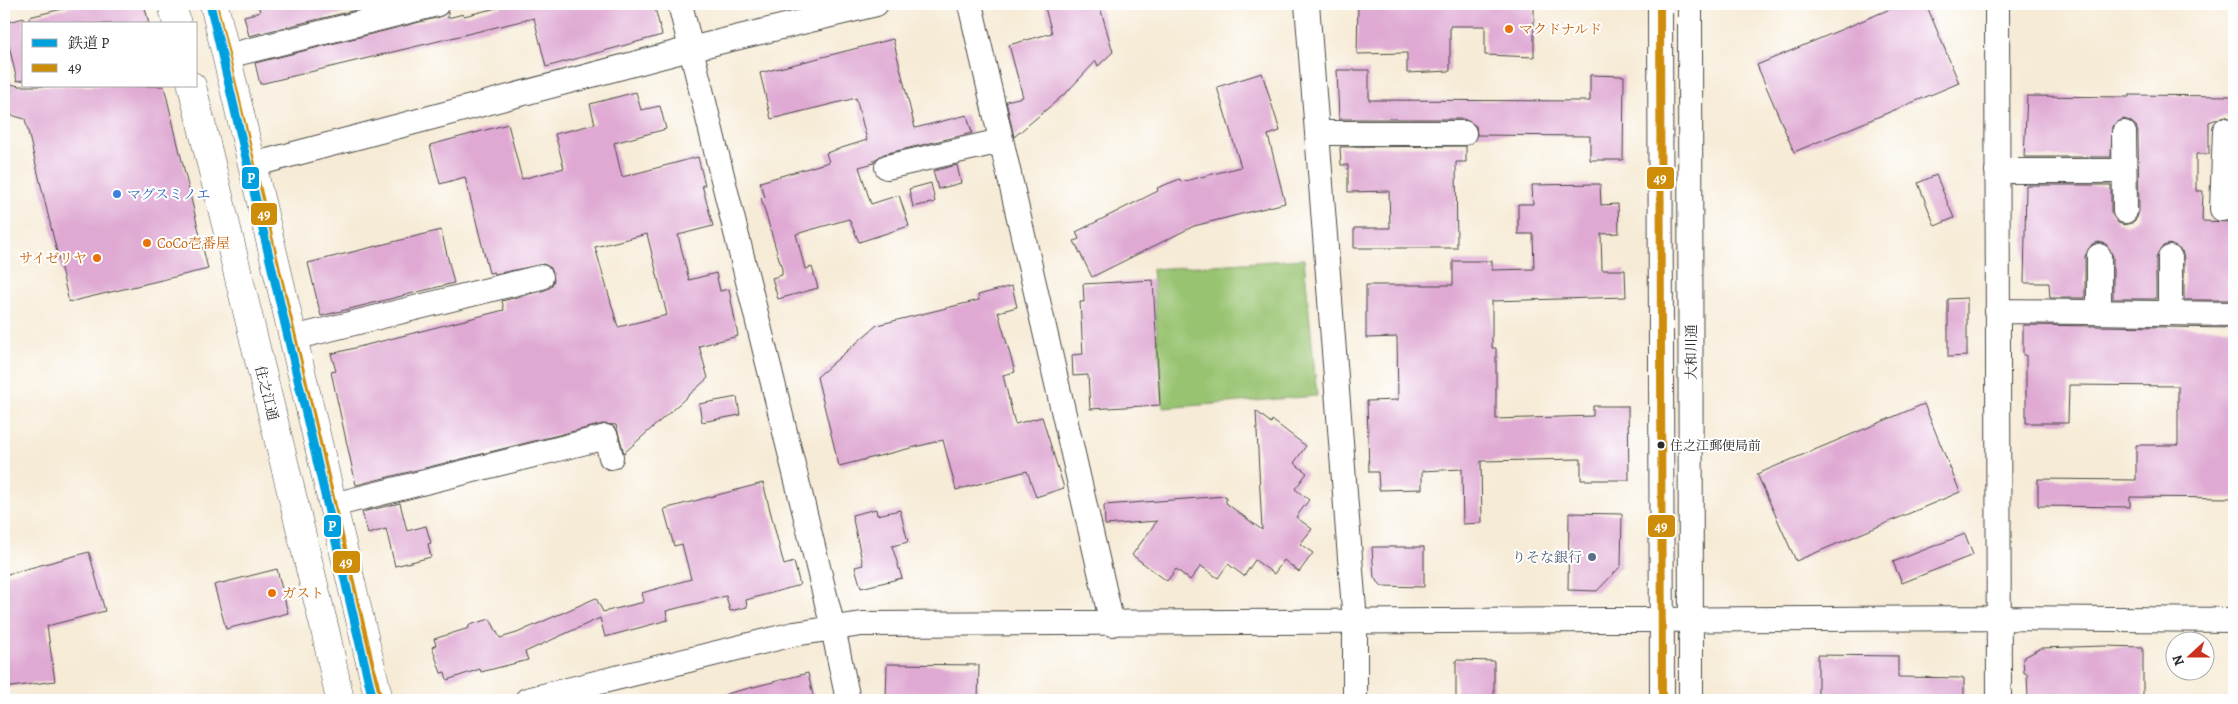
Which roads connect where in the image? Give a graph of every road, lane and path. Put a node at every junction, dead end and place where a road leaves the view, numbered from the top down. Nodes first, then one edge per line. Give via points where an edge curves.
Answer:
1 (172, 4) edge
2 (214, 4) edge
3 (437, 4) edge
4 (680, 4) edge
5 (876, 4) edge
6 (970, 4) edge
7 (1307, 4) edge
8 (1660, 4) edge
9 (1690, 4) edge
10 (1997, 4) edge
11 (176, 22) edge
12 (690, 49) junction
13 (227, 56) junction
14 (192, 88) edge
15 (2225, 130) dead end
16 (1317, 133) junction
17 (1464, 133) dead end
18 (2124, 133) dead end
19 (1001, 141) junction
20 (252, 165) junction
21 (887, 167) dead end
22 (2229, 169) edge
23 (1997, 171) junction
24 (2124, 171) junction
25 (2222, 209) dead end
26 (2124, 211) dead end
27 (2099, 256) dead end
28 (2170, 258) dead end
29 (541, 277) dead end
30 (1997, 311) junction
31 (2099, 312) junction
32 (2170, 313) junction
33 (2234, 314) edge
34 (294, 338) junction
35 (611, 457) dead end
36 (333, 506) junction
37 (1999, 618) junction
38 (1662, 620) junction
39 (1691, 620) junction
40 (2234, 620) edge
41 (1355, 622) junction
42 (1112, 624) junction
43 (833, 628) junction
44 (340, 700) edge
45 (379, 700) edge
46 (527, 700) edge
47 (848, 700) edge
48 (1355, 700) edge
49 (1662, 700) edge
50 (1691, 700) edge
51 (1999, 700) edge

1 - 11 main road
2 - 13 main road
3 - 13 street
4 - 12 street
5 - 12 street
6 - 19 street
7 - 16 street
8 - 38 street
9 - 39 street, 大和川通
10 - 23 street
12 - 20 street
12 - 43 street
13 - 20 main road
14 - 44 main road, 住之江通
15 - 22 street
16 - 17 street
16 - 41 street
18 - 24 street
19 - 21 street
19 - 42 street
20 - 34 main road
22 - 25 street
23 - 24 street
23 - 30 street
24 - 26 street
27 - 31 street
28 - 32 street
29 - 34 street
30 - 31 street
30 - 37 street
31 - 32 street
32 - 33 street
34 - 36 main road
35 - 36 street via 606,437
36 - 45 main road
37 - 39 street
37 - 40 street
37 - 51 street
38 - 39 street
38 - 41 street
38 - 49 street
39 - 50 street, 大和川通
41 - 42 street
41 - 48 street
42 - 43 street via 862,624
43 - 46 street via 794,634
43 - 47 street

